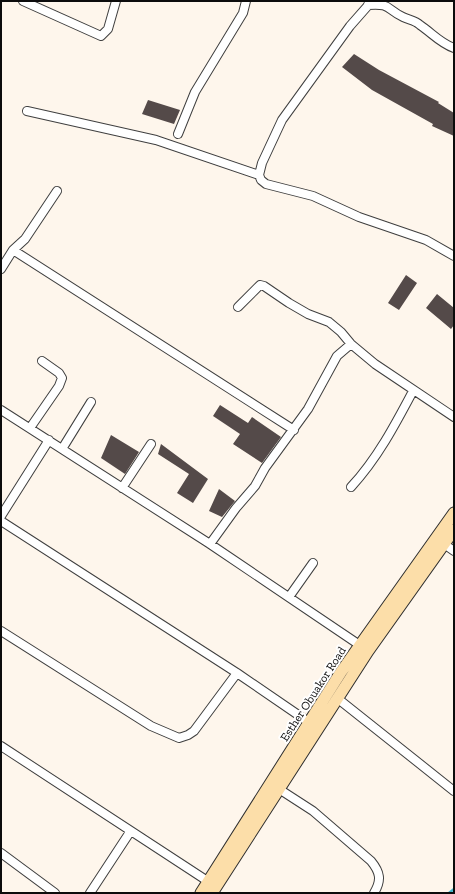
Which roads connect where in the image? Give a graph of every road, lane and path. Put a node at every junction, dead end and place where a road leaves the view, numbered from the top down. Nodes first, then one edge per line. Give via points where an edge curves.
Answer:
1 (23, 1) edge
2 (116, 1) edge
3 (246, 1) edge
4 (370, 3) edge
5 (387, 3) edge
6 (454, 48) edge
7 (27, 112) dead end
8 (178, 134) dead end
9 (259, 175) junction
10 (57, 191) dead end
11 (13, 250) junction
12 (454, 256) edge
13 (1, 269) edge
14 (238, 307) dead end
15 (351, 344) junction
16 (42, 361) dead end
17 (413, 391) junction
18 (91, 402) dead end
19 (1, 410) edge
20 (454, 417) edge
21 (30, 428) junction
22 (294, 430) junction
23 (49, 440) junction
24 (151, 444) dead end
25 (62, 449) junction
26 (351, 487) dead end
27 (122, 488) junction
28 (454, 513) edge
29 (1, 516) edge
30 (1, 521) edge
31 (454, 530) edge
32 (210, 544) junction
33 (444, 544) junction
34 (454, 551) edge
35 (313, 563) dead end
36 (289, 597) junction
37 (1, 632) edge
38 (364, 648) junction
39 (237, 673) junction
40 (337, 698) junction
41 (310, 722) junction
42 (1, 746) edge
43 (452, 786) edge
44 (279, 789) junction
45 (130, 832) junction
46 (1, 852) edge
47 (209, 882) junction
48 (55, 893) edge
49 (90, 893) edge
50 (201, 893) edge
51 (212, 893) edge
52 (374, 893) edge

1 - 2 street via 101,36 108,29
3 - 8 street via 243,13 195,92
4 - 5 street
4 - 9 street via 350,26 282,120
5 - 6 street via 403,17 412,19 441,42
7 - 9 street via 156,140
9 - 12 street via 266,184 313,196 359,217 426,240
10 - 11 street via 25,239
11 - 13 street
11 - 22 street
14 - 15 street via 260,285 264,286 308,314 329,322
15 - 17 street
15 - 22 street via 337,356
16 - 21 street via 62,378
17 - 20 street
17 - 26 street via 388,437
18 - 25 street
19 - 21 street
21 - 23 street
22 - 32 street
23 - 25 street
23 - 29 street
24 - 27 street
25 - 27 street
27 - 32 street
28 - 38 street, Esther Obuakor Road
30 - 39 street
31 - 33 street, Esther Obuakor Road
32 - 36 street
33 - 34 street
33 - 38 street, Esther Obuakor Road
35 - 36 street
36 - 38 street
37 - 39 street via 151,726 180,738 194,731
38 - 40 street, Esther Obuakor Road
38 - 41 street, Esther Obuakor Road
39 - 41 street
40 - 43 street
40 - 44 street, Esther Obuakor Road
41 - 47 street, Esther Obuakor Road
42 - 45 street
44 - 51 street, Esther Obuakor Road
44 - 52 street via 313,811 371,861 380,878
45 - 47 street
45 - 49 street
46 - 48 street
47 - 50 street, Esther Obuakor Road

